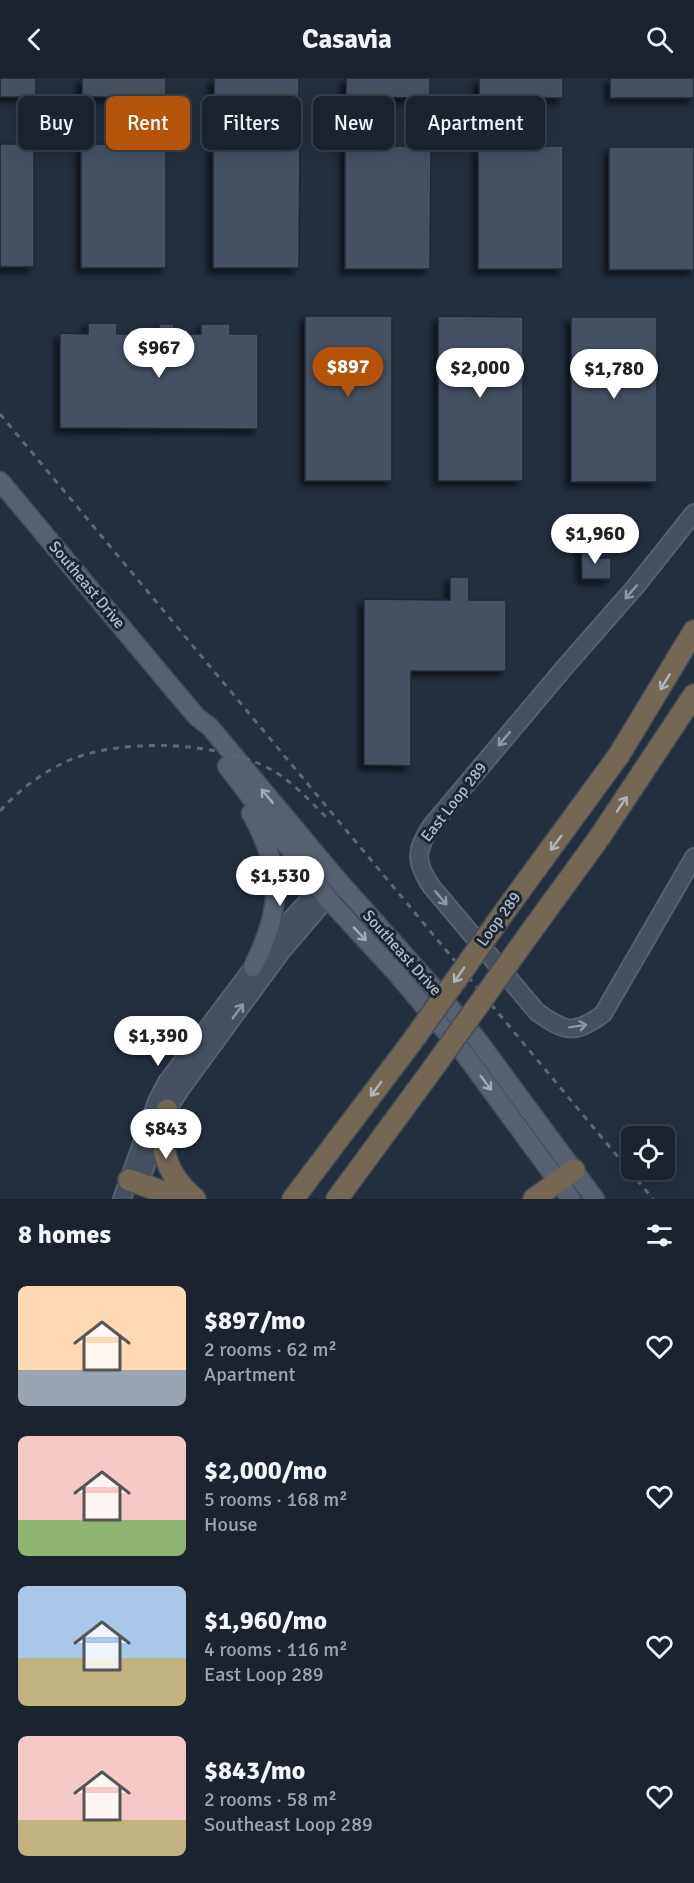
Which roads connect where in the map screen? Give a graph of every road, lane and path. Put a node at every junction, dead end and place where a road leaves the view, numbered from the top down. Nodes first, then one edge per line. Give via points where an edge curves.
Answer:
1 (0, 481) edge
2 (694, 513) edge
3 (694, 631) edge
4 (694, 695) edge
5 (197, 717) junction
6 (233, 773) junction
7 (694, 858) edge
8 (339, 882) junction
9 (324, 893) junction
10 (253, 967) junction
11 (167, 1110) junction
12 (359, 1112) junction
13 (568, 1187) edge
14 (131, 1190) edge
15 (184, 1199) edge
16 (195, 1199) edge
17 (279, 1199) edge
18 (293, 1199) edge
19 (337, 1199) edge
20 (534, 1199) edge
21 (596, 1199) edge

1 - 5 main road, Southeast Drive
2 -> 7 main road, East Loop 289 via 432,825 420,843 418,856 431,886 537,1012 557,1026 573,1028 603,1014
3 -> 12 highway, Loop 289, bridge via 619,755
19 -> 4 highway, Loop 289, bridge via 599,838
5 - 6 main road, Southeast Drive via 202,732
8 -> 5 main road, Southeast Drive via 210,727
6 - 9 main road, Southeast Drive
6 - 10 main road via 270,853 276,889 272,926
8 - 9 main road
8 - 13 main road, Southeast Drive via 476,1038
9 - 10 main road via 282,929
11 -> 9 main road
9 -> 13 main road, Southeast Drive via 463,1052
10 - 14 main road via 167,1082 157,1101
11 - 14 main road
11 - 16 highway via 162,1143 166,1158 181,1188
12 - 17 highway
12 - 18 highway, Loop 289
13 - 20 highway
13 - 21 main road, Southeast Drive
14 - 15 highway

